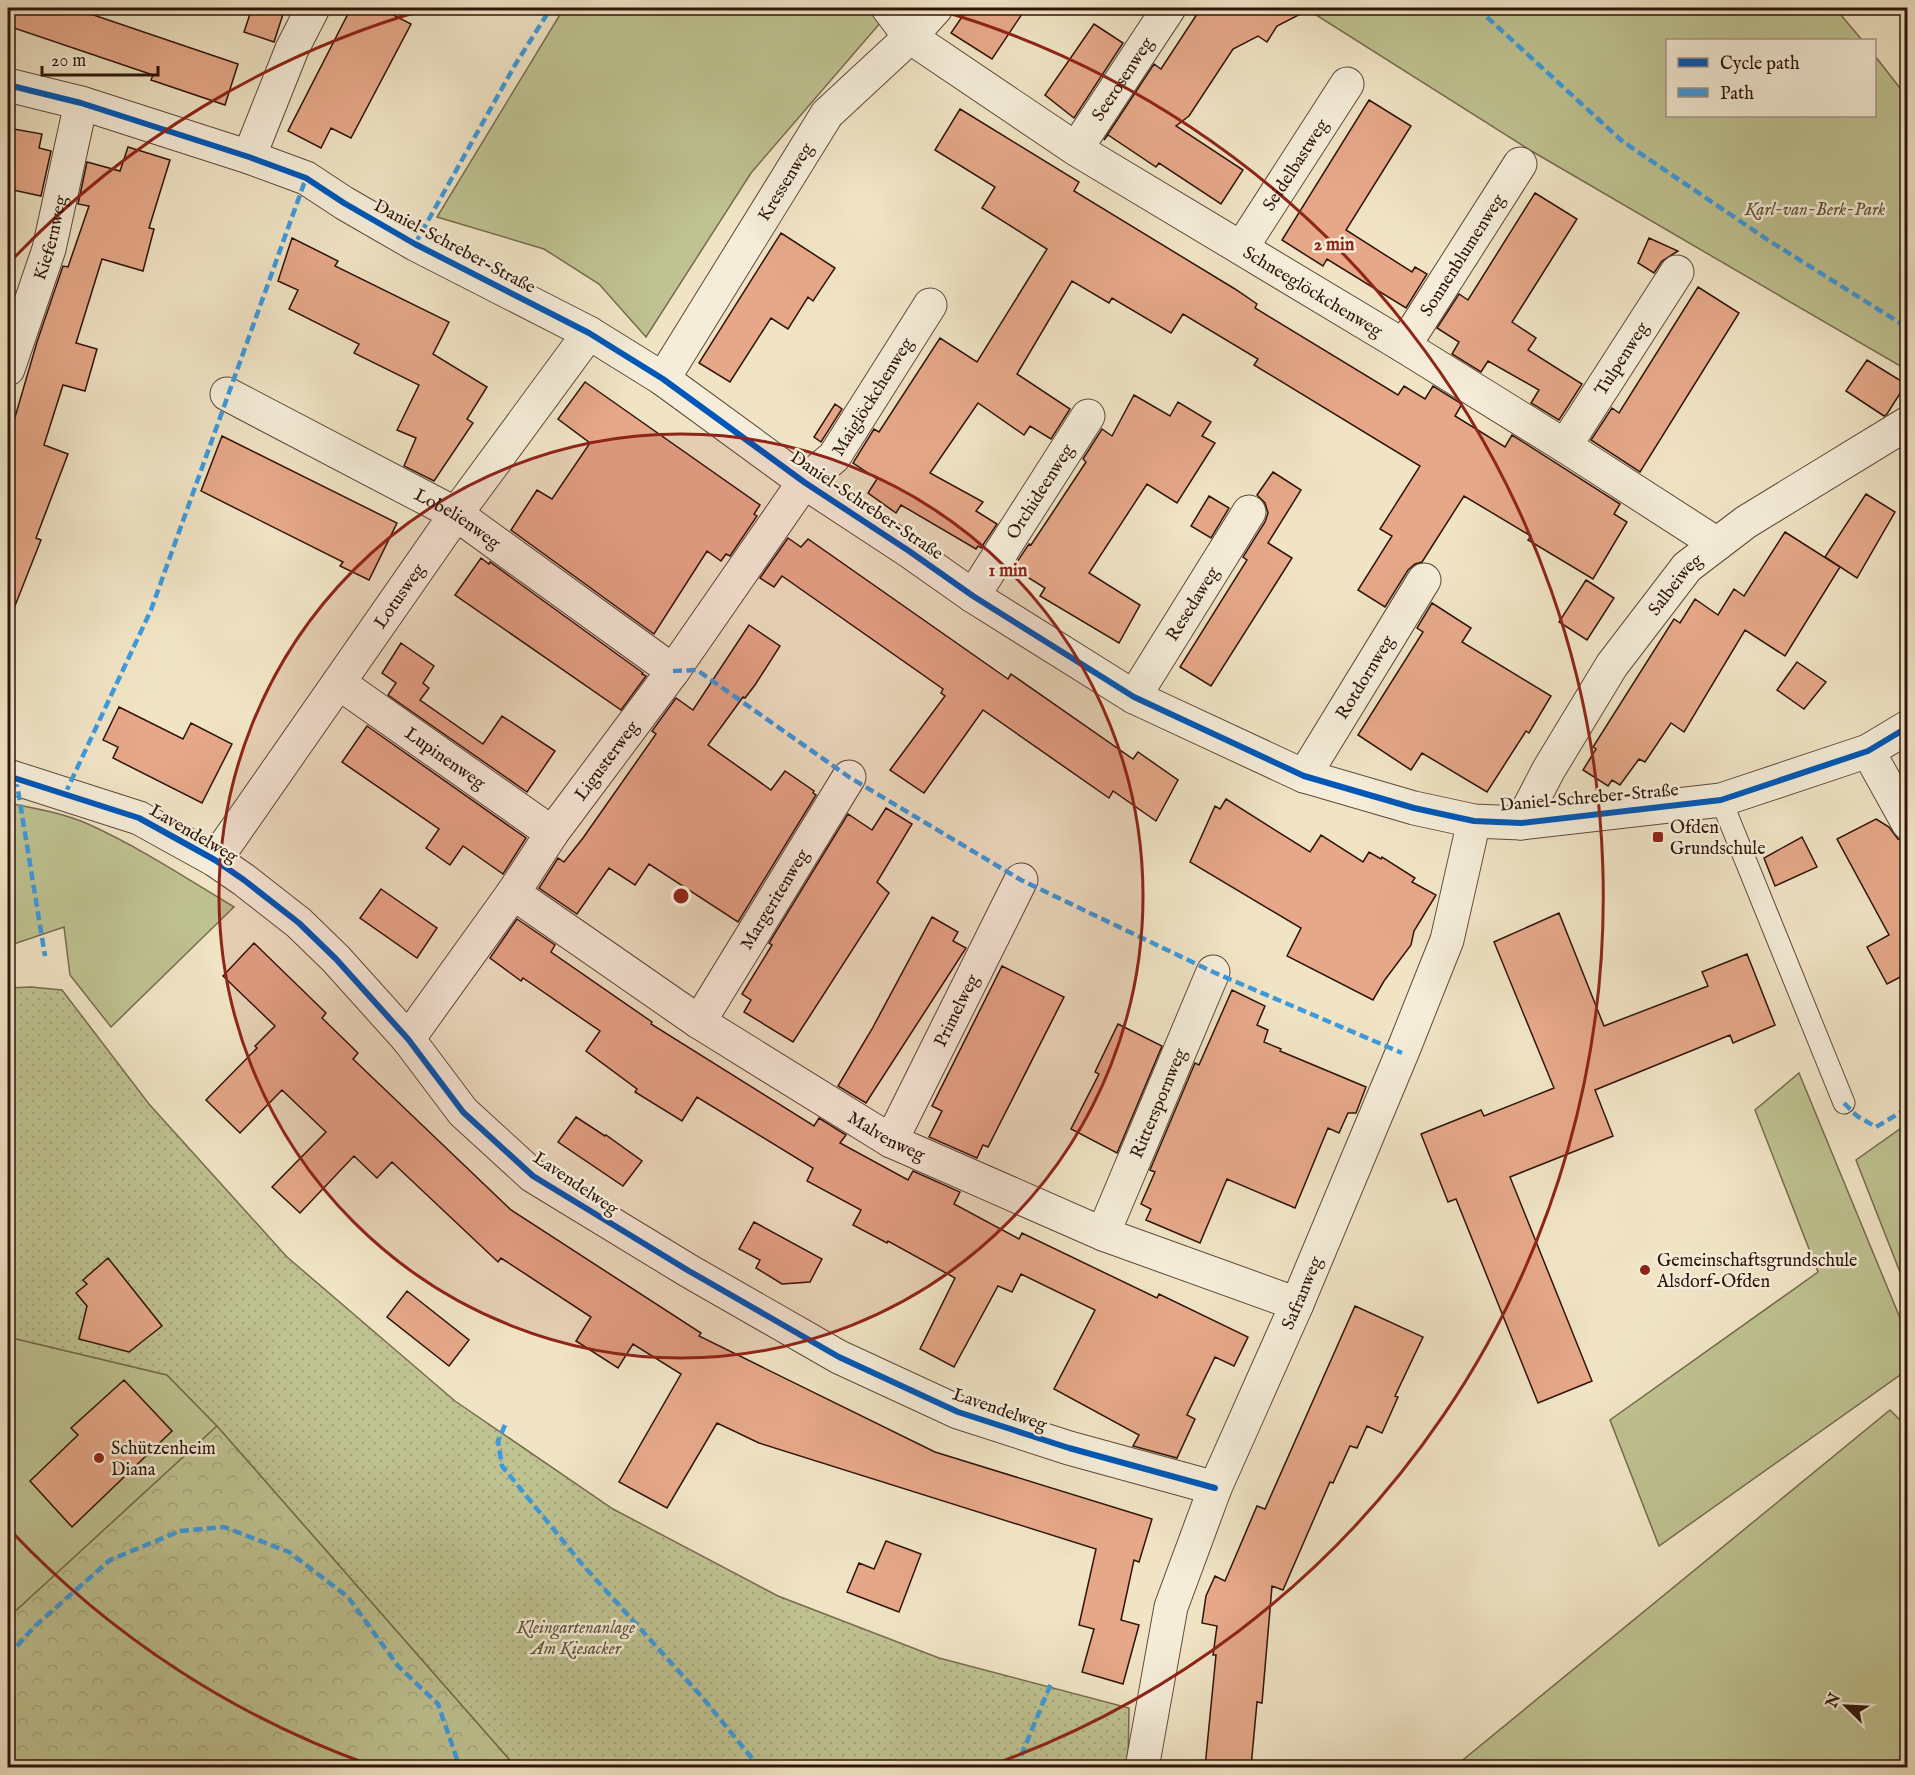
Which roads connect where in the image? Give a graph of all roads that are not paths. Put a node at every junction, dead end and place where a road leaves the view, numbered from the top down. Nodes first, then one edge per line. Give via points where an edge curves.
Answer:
1 (313, 8) edge
2 (888, 8) edge
3 (936, 8) edge
4 (1169, 8) edge
5 (910, 37) junction
6 (1347, 84) dead end
7 (8, 85) edge
8 (81, 103) junction
9 (1076, 149) junction
10 (249, 157) junction
11 (1520, 164) dead end
12 (1242, 247) junction
13 (1677, 272) dead end
14 (930, 305) dead end
15 (589, 333) junction
16 (1404, 346) junction
17 (8, 369) edge
18 (663, 379) junction
19 (227, 394) dead end
20 (1088, 416) dead end
21 (1908, 423) edge
22 (1565, 446) junction
23 (804, 482) junction
24 (1249, 512) dead end
25 (456, 513) junction
26 (1717, 544) junction
27 (1424, 580) dead end
28 (974, 596) junction
29 (673, 670) junction
30 (339, 683) junction
31 (1134, 698) junction
32 (1908, 727) edge
33 (1868, 751) junction
34 (8, 776) edge
35 (1304, 776) junction
36 (849, 777) dead end
37 (1721, 800) junction
38 (1474, 821) junction
39 (1521, 823) junction
40 (1908, 823) edge
41 (552, 833) junction
42 (215, 860) junction
43 (1021, 880) dead end
44 (513, 892) junction
45 (1213, 972) dead end
46 (699, 1022) junction
47 (408, 1039) junction
48 (1844, 1103) dead end
49 (891, 1141) junction
50 (1103, 1234) junction
51 (1297, 1304) junction
52 (1215, 1488) junction
53 (1142, 1767) edge

1 - 10 street via 292,49
2 - 5 street, Schneeglöckchenweg
3 - 5 street, Kressenweg
4 - 9 street, Seerosenweg
5 - 9 street, Schneeglöckchenweg
5 - 18 street, Kressenweg via 827,114
6 - 12 street, Seidelbastweg
7 - 8 street, Daniel-Schreber-Straße
8 - 10 street, Daniel-Schreber-Straße
8 - 17 street, Kiefernweg via 50,249
9 - 12 street, Schneeglöckchenweg
10 - 15 street, Daniel-Schreber-Straße via 306,178 415,244
11 - 16 street, Sonnenblumenweg
12 - 16 street, Schneeglöckchenweg
13 - 22 street, Tulpenweg
14 - 23 street, Maiglöckchenweg via 834,457
15 - 18 street, Daniel-Schreber-Straße
15 - 25 street, Lotusweg
16 - 22 street, Schneeglöckchenweg
18 - 23 street, Daniel-Schreber-Straße
19 - 25 street, Lobelienweg
20 - 28 street, Orchideenweg
21 - 26 street, Salbeiweg via 1746,522
22 - 26 street, Schneeglöckchenweg
23 - 28 street, Daniel-Schreber-Straße
23 - 29 street, Ligusterweg
24 - 31 street, Resedaweg
25 - 29 street, Lobelienweg
25 - 30 street, Lotusweg
26 - 39 street, Salbeiweg via 1687,567 1612,665
27 - 35 street, Rotdornweg
28 - 31 street, Daniel-Schreber-Straße
29 - 41 street, Ligusterweg
30 - 41 street, Lupinenweg
30 - 42 street, Lotusweg
31 - 35 street, Daniel-Schreber-Straße
32 - 33 street, Daniel-Schreber-Straße
33 - 37 street, Daniel-Schreber-Straße
33 - 40 street
34 - 42 street, Lavendelweg via 139,818
35 - 38 street, Daniel-Schreber-Straße
36 - 46 street, Margeritenweg
37 - 39 street, Daniel-Schreber-Straße
37 - 48 lane
38 - 39 street, Daniel-Schreber-Straße
38 - 51 street, Safranweg via 1447,940
41 - 44 street, Ligusterweg
42 - 47 street, Lavendelweg via 299,923
43 - 49 street, Primelweg
44 - 46 street, Malvenweg
44 - 47 street, Ligusterweg
45 - 50 street, Ritterspornweg
46 - 49 street, Malvenweg
47 - 52 street, Lavendelweg via 463,1112 533,1176 839,1357 958,1412 1068,1448
49 - 50 street, Malvenweg
50 - 51 street, Malvenweg
51 - 52 street, Safranweg
52 - 53 street, Safranweg via 1171,1607

